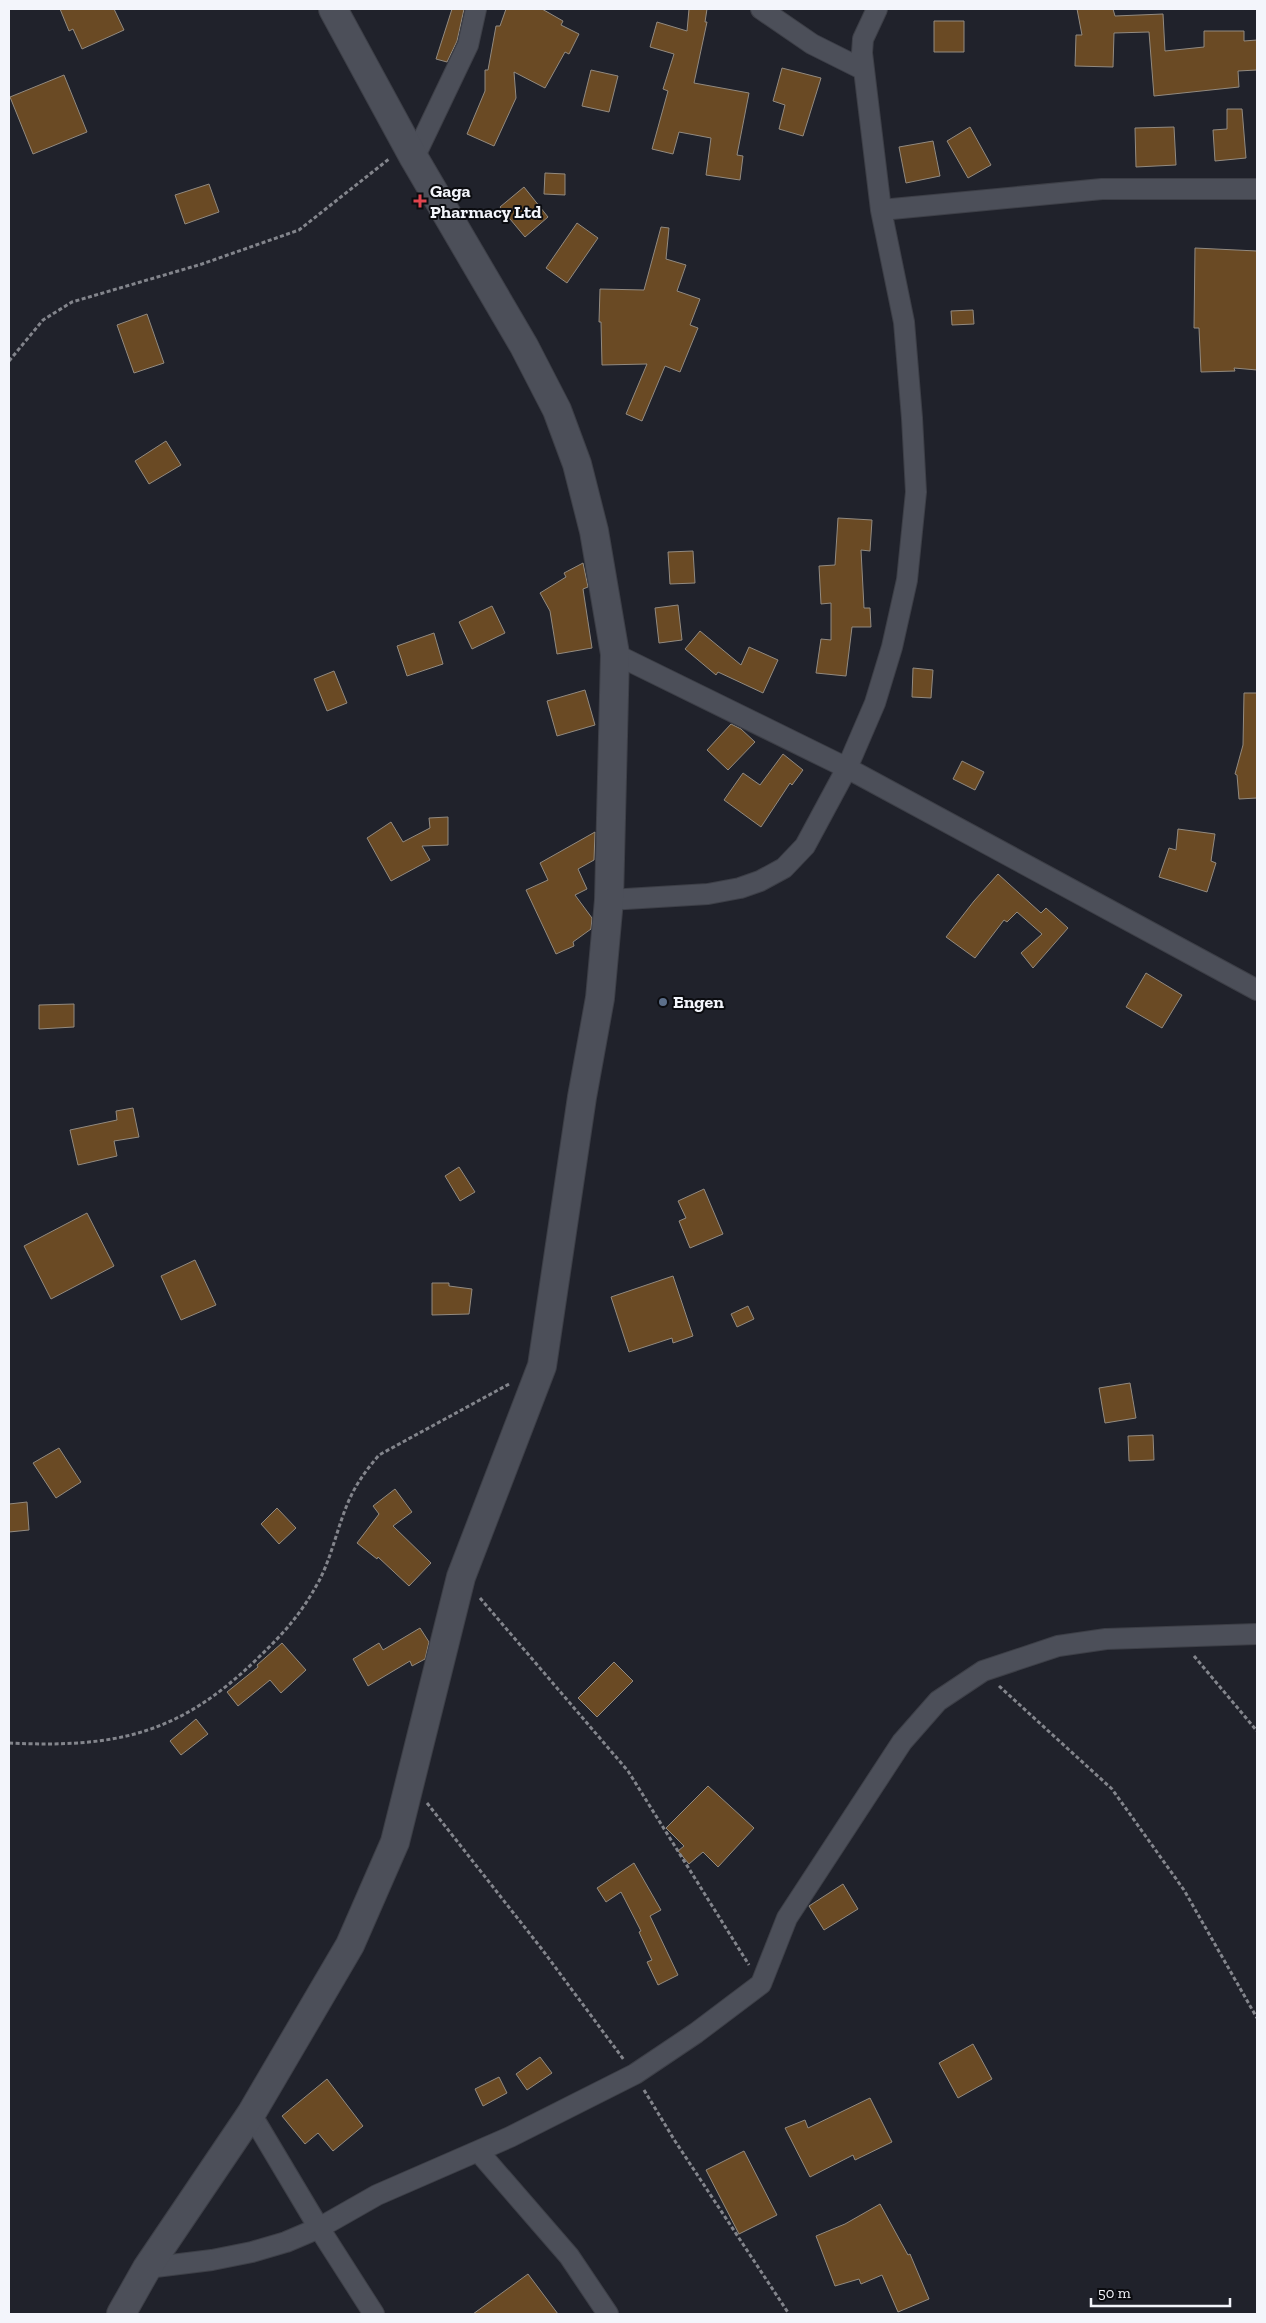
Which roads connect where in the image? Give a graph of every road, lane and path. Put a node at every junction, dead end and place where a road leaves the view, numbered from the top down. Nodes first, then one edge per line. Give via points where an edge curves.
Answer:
1 (334, 9) edge
2 (476, 9) edge
3 (761, 9) edge
4 (877, 9) edge
5 (864, 70) junction
6 (411, 151) junction
7 (1257, 188) edge
8 (881, 210) junction
9 (9, 362) edge
10 (615, 654) junction
11 (847, 768) junction
12 (608, 900) junction
13 (1257, 990) edge
14 (542, 1366) junction
15 (461, 1577) junction
16 (1257, 1634) edge
17 (1178, 1636) junction
18 (983, 1671) junction
19 (1257, 1731) edge
20 (9, 1743) edge
21 (411, 1783) junction
22 (761, 1984) junction
23 (1257, 2018) edge
24 (635, 2074) junction
25 (251, 2114) junction
26 (478, 2151) junction
27 (318, 2228) junction
28 (147, 2268) junction
29 (121, 2314) edge
30 (374, 2314) edge
31 (608, 2314) edge
32 (789, 2314) edge

1 - 6 main road
2 - 6 street via 468,45
3 - 5 street via 812,44
4 - 5 street via 862,45
5 - 8 street
6 - 9 path via 299,230 202,264 72,302 43,320
6 - 10 main road via 524,346 556,410 576,464 594,531
7 - 8 street via 1102,188
8 - 11 street via 904,322 916,492 907,580 892,647 875,703
10 - 11 street
10 - 12 main road
11 - 12 street via 805,846 784,868 740,888 708,894
11 - 13 street
12 - 14 main road via 599,1007 582,1097
14 - 15 main road
14 - 20 path via 379,1455 350,1496 320,1579 296,1620 232,1683 194,1711 151,1730 98,1742
15 - 21 main road
15 - 22 path via 628,1771
16 - 17 street
17 - 18 street via 1106,1639 1058,1646
17 - 19 path
18 - 22 street via 938,1701 902,1742 787,1918
18 - 23 path via 1112,1789 1184,1890
21 - 24 path
21 - 25 main road via 396,1842 350,1945
22 - 24 street
24 - 26 street
24 - 32 path via 675,2141
25 - 27 street
25 - 28 main road
26 - 27 street via 377,2195
26 - 31 street via 568,2256
27 - 28 street via 252,2252
27 - 30 street
28 - 29 main road

